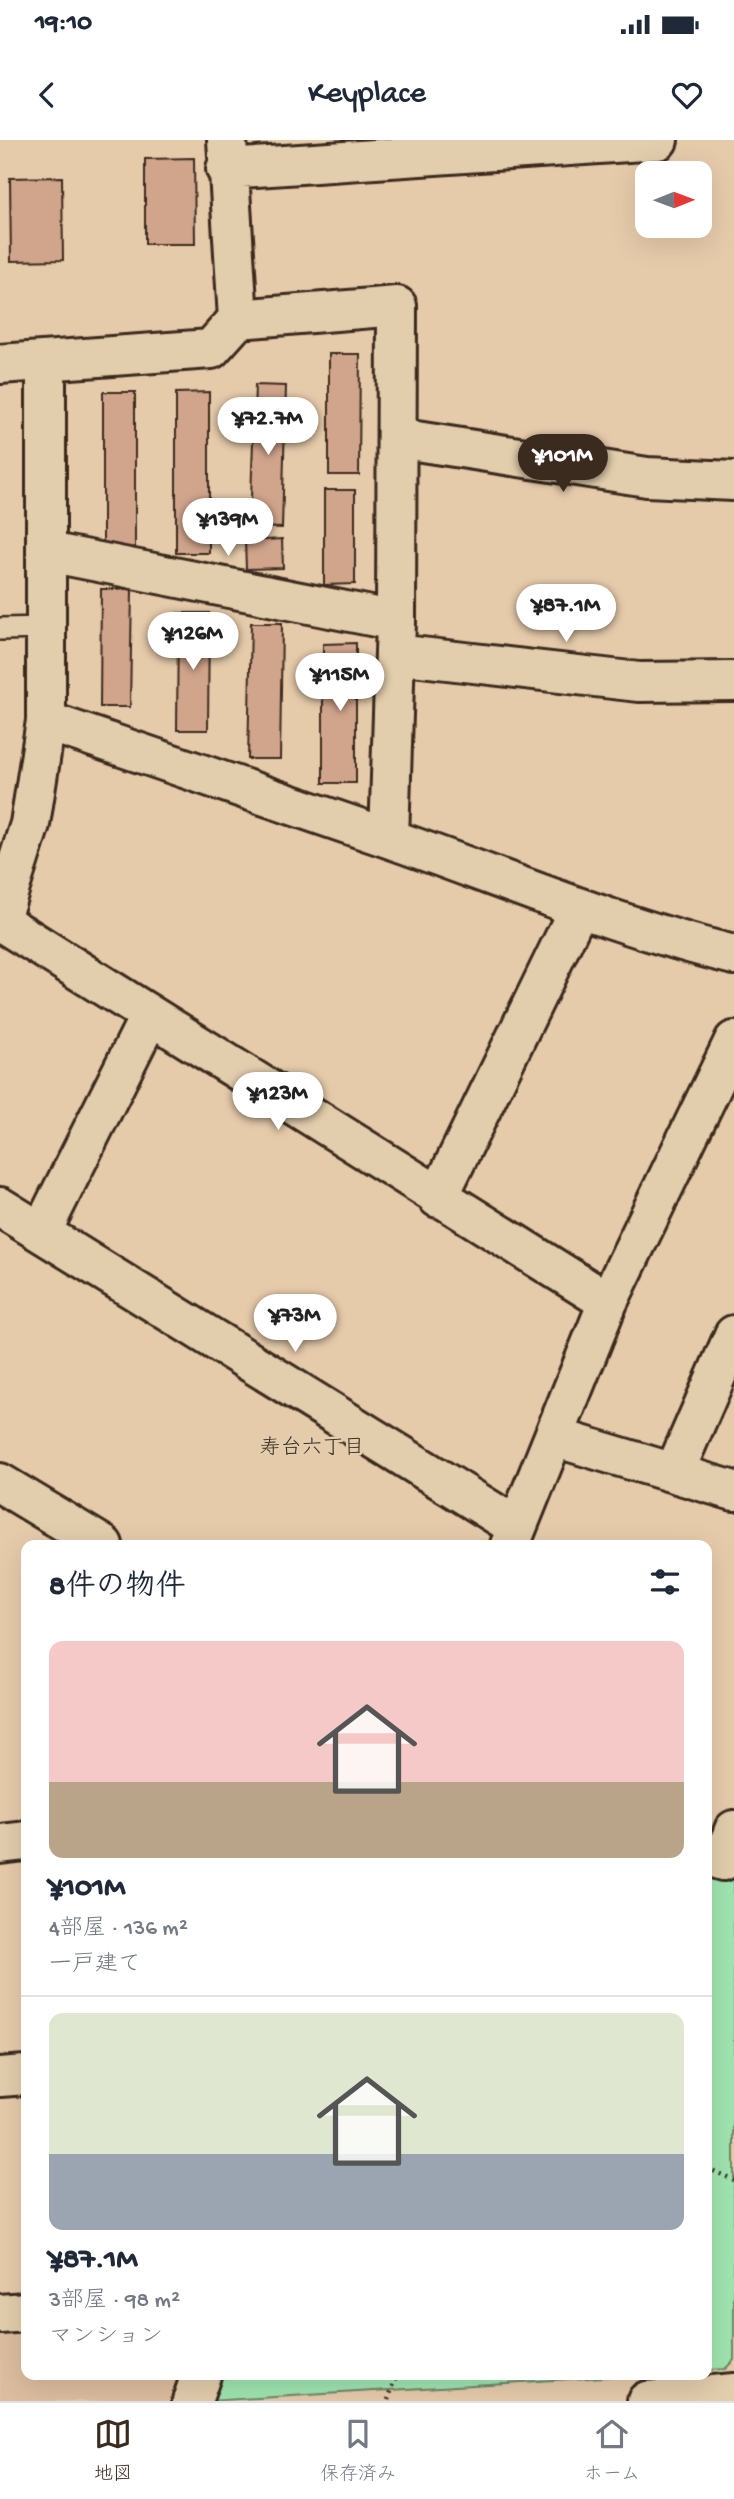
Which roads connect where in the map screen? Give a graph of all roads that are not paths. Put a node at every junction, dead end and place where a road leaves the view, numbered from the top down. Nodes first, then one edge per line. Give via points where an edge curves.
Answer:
1 (658, 140) edge
2 (226, 147) edge
3 (238, 319) junction
4 (46, 362) junction
5 (0, 364) edge
6 (397, 438) junction
7 (734, 481) edge
8 (48, 552) junction
9 (49, 628) junction
10 (0, 629) edge
11 (395, 637) junction
12 (734, 681) edge
13 (46, 721) junction
14 (389, 838) junction
15 (578, 909) junction
16 (0, 920) edge
17 (734, 955) edge
18 (149, 1017) junction
19 (734, 1041) edge
20 (438, 1198) junction
21 (0, 1207) edge
22 (42, 1231) junction
23 (608, 1302) junction
24 (734, 1335) edge
25 (554, 1437) junction
26 (674, 1473) junction
27 (0, 1483) edge
28 (734, 1491) edge
29 (514, 1536) edge
30 (95, 1540) edge
31 (734, 1830) edge
32 (21, 1842) edge
33 (0, 1844) edge
34 (712, 1858) edge
35 (21, 2075) edge
36 (0, 2077) edge
37 (21, 2312) edge
38 (0, 2314) edge
39 (199, 2380) edge
40 (734, 2393) edge
41 (192, 2401) edge
42 (647, 2401) edge

1 - 2 street
2 - 3 street
3 - 4 street via 211,349
3 - 6 street via 397,306
4 - 5 street
4 - 8 street
6 - 7 street via 648,477
6 - 11 street
8 - 9 street
8 - 11 street
9 - 10 lane
9 - 13 street
11 - 12 street via 639,682
11 - 14 street
13 - 14 street
13 - 16 street via 30,824
14 - 15 street
15 - 17 street
15 - 20 street
16 - 18 street
18 - 20 street
18 - 22 street
19 - 23 street
20 - 23 street
21 - 22 street
22 - 29 street
23 - 25 street
24 - 26 street
25 - 26 street
25 - 29 street
26 - 28 street
27 - 30 street
31 - 34 street via 723,1861
32 - 33 street
35 - 36 street
37 - 38 street
39 - 41 street
40 - 42 street

